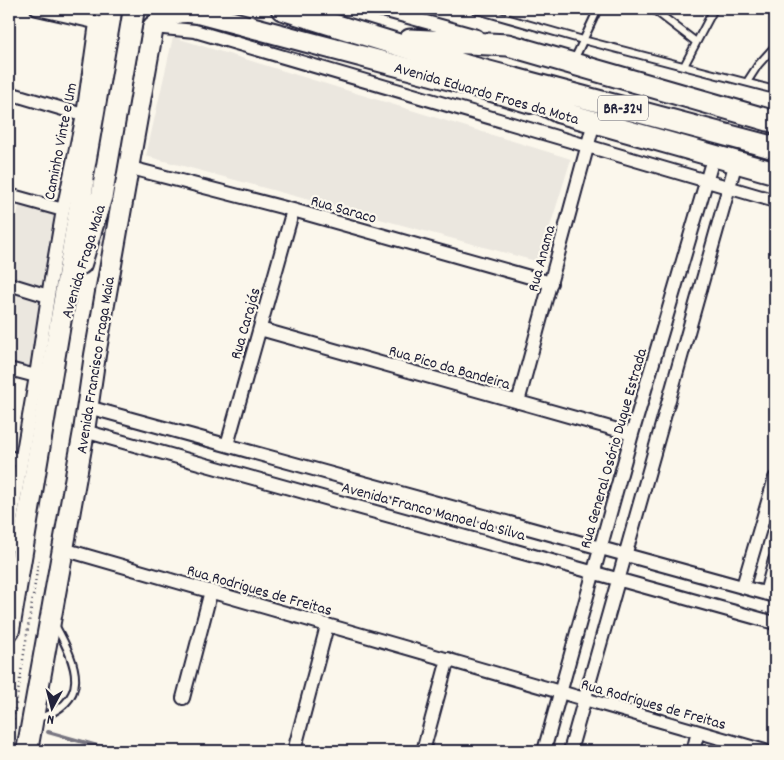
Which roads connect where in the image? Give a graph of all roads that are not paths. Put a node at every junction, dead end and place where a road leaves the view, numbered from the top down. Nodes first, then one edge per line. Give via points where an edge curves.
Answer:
1 (37, 9) edge
2 (134, 9) edge
3 (282, 9) edge
4 (379, 9) edge
5 (474, 9) edge
6 (598, 9) edge
7 (653, 9) edge
8 (714, 9) edge
9 (400, 11) edge
10 (106, 19) edge
11 (153, 27) junction
12 (378, 38) junction
13 (583, 40) junction
14 (696, 42) junction
15 (508, 45) junction
16 (775, 46) edge
17 (572, 64) junction
18 (684, 66) junction
19 (470, 67) junction
20 (747, 82) junction
21 (775, 90) edge
22 (9, 94) edge
23 (559, 112) junction
24 (83, 115) junction
25 (594, 122) junction
26 (775, 122) edge
27 (586, 146) junction
28 (775, 148) edge
29 (714, 155) junction
30 (736, 162) junction
31 (128, 166) junction
32 (775, 173) edge
33 (707, 180) junction
34 (729, 187) junction
35 (103, 189) junction
36 (9, 195) edge
37 (775, 201) edge
38 (63, 210) junction
39 (293, 210) junction
40 (9, 284) edge
41 (550, 284) junction
42 (48, 296) junction
43 (260, 328) junction
44 (58, 338) junction
45 (95, 355) junction
46 (9, 369) edge
47 (36, 376) junction
48 (518, 402) junction
49 (88, 407) junction
50 (84, 431) junction
51 (632, 434) junction
52 (227, 445) junction
53 (15, 459) edge
54 (775, 478) edge
55 (9, 532) edge
56 (16, 545) edge
57 (601, 547) junction
58 (63, 549) junction
59 (625, 554) junction
60 (775, 560) edge
61 (594, 571) junction
62 (619, 578) junction
63 (743, 586) junction
64 (211, 591) junction
65 (771, 595) edge
66 (50, 618) junction
67 (775, 622) edge
68 (327, 626) junction
69 (9, 630) edge
70 (448, 659) junction
71 (560, 693) junction
72 (183, 698) dead end
73 (585, 700) junction
74 (32, 720) junction
75 (698, 732) junction
76 (27, 751) edge
77 (294, 751) edge
78 (423, 751) edge
79 (544, 751) edge
80 (570, 751) edge
81 (693, 751) edge
82 (766, 751) edge

1 - 10 street
2 - 35 main road, bridge
3 - 12 highway, Avenida Eduardo Froes da Mota / BR-324
4 - 9 street
5 - 13 lane
6 - 13 lane
7 - 14 lane
8 - 14 lane
9 - 15 street
10 - 11 main road via 136,12 144,14
10 - 24 street, Caminho Vinte e Um
10 - 44 main road
11 - 23 main road, Avenida Eduardo Froes da Mota via 174,13 198,13 485,89
11 - 27 street via 196,31
11 - 31 main road, Avenida Francisco Fraga Maia
12 - 15 highway, Avenida Eduardo Froes da Mota
12 - 19 highway, Avenida Eduardo Froes da Mota / BR-324
13 - 17 lane
13 - 18 lane
14 - 18 lane
15 - 17 highway, Avenida Eduardo Froes da Mota / BR-324
16 - 20 lane
17 - 26 highway, Avenida Eduardo Froes da Mota / BR-324
18 - 20 lane
19 - 23 highway
19 - 28 highway, Avenida Eduardo Froes da Mota / BR-324
20 - 21 lane
22 - 24 street
23 - 25 highway, Avenida Eduardo Froes da Mota
24 - 38 street, Caminho Vinte e Um
25 - 27 street, Rua Anama
25 - 29 highway, Avenida Eduardo Froes da Mota
27 - 33 street
27 - 41 street, Rua Anama
29 - 30 highway, Avenida Eduardo Froes da Mota
29 - 33 street, Rua General Osório Duque Estrada
30 - 32 highway, Avenida Eduardo Froes da Mota
30 - 34 street
31 - 39 street, Rua Saraco
31 - 45 main road, Avenida Francisco Fraga Maia
33 - 34 street
33 - 51 street, Rua General Osório Duque Estrada
34 - 37 street
34 - 59 street
35 - 44 main road, Avenida Fraga Maia
35 - 45 main road, Avenida Fraga Maia
36 - 38 street, Caminho Vinte e Um
38 - 42 street
39 - 41 street, Rua Saraco
39 - 43 street, Rua Carajás
40 - 42 street
41 - 48 street, Rua Anama
42 - 47 street
43 - 48 street, Rua Pico da Bandeira
43 - 52 street, Rua Carajás
44 - 56 main road
45 - 49 main road, Avenida Francisco Fraga Maia
46 - 47 street
47 - 53 street
48 - 51 street, Rua Pico da Bandeira
49 - 50 main road, Avenida Francisco Fraga Maia
49 - 52 street, Avenida Franco Manoel da Silva
50 - 58 main road, Avenida Francisco Fraga Maia
50 - 61 street, Avenida Franco Manoel da Silva
51 - 57 street, Rua General Osório Duque Estrada
52 - 57 street, Avenida Franco Manoel da Silva
53 - 55 street
54 - 63 street
56 - 69 main road
57 - 59 street, Avenida Franco Manoel da Silva
57 - 61 street, Rua General Osório Duque Estrada
58 - 64 street, Rua Rodrigues de Freitas
58 - 66 main road, Avenida Francisco Fraga Maia
59 - 62 street
59 - 63 street, Avenida Franco Manoel da Silva
60 - 65 street
61 - 62 street, Avenida Franco Manoel da Silva
61 - 71 street, Rua General Osório Duque Estrada
62 - 67 street, Avenida Franco Manoel da Silva
62 - 73 street
63 - 65 street, Avenida Franco Manoel da Silva
64 - 68 street, Rua Rodrigues de Freitas
64 - 72 street
66 - 74 main road, Avenida Francisco Fraga Maia
66 - 74 lane via 71,655 75,685 70,700 62,707 50,715
68 - 70 street, Rua Rodrigues de Freitas
68 - 77 street
70 - 71 street, Rua Rodrigues de Freitas
70 - 78 street
71 - 73 street, Rua Rodrigues de Freitas
71 - 79 street, Rua General Osório Duque Estrada
73 - 75 street, Rua Rodrigues de Freitas
73 - 80 street
74 - 76 main road, Avenida Francisco Fraga Maia
75 - 81 street
75 - 82 street, Rua Rodrigues de Freitas

